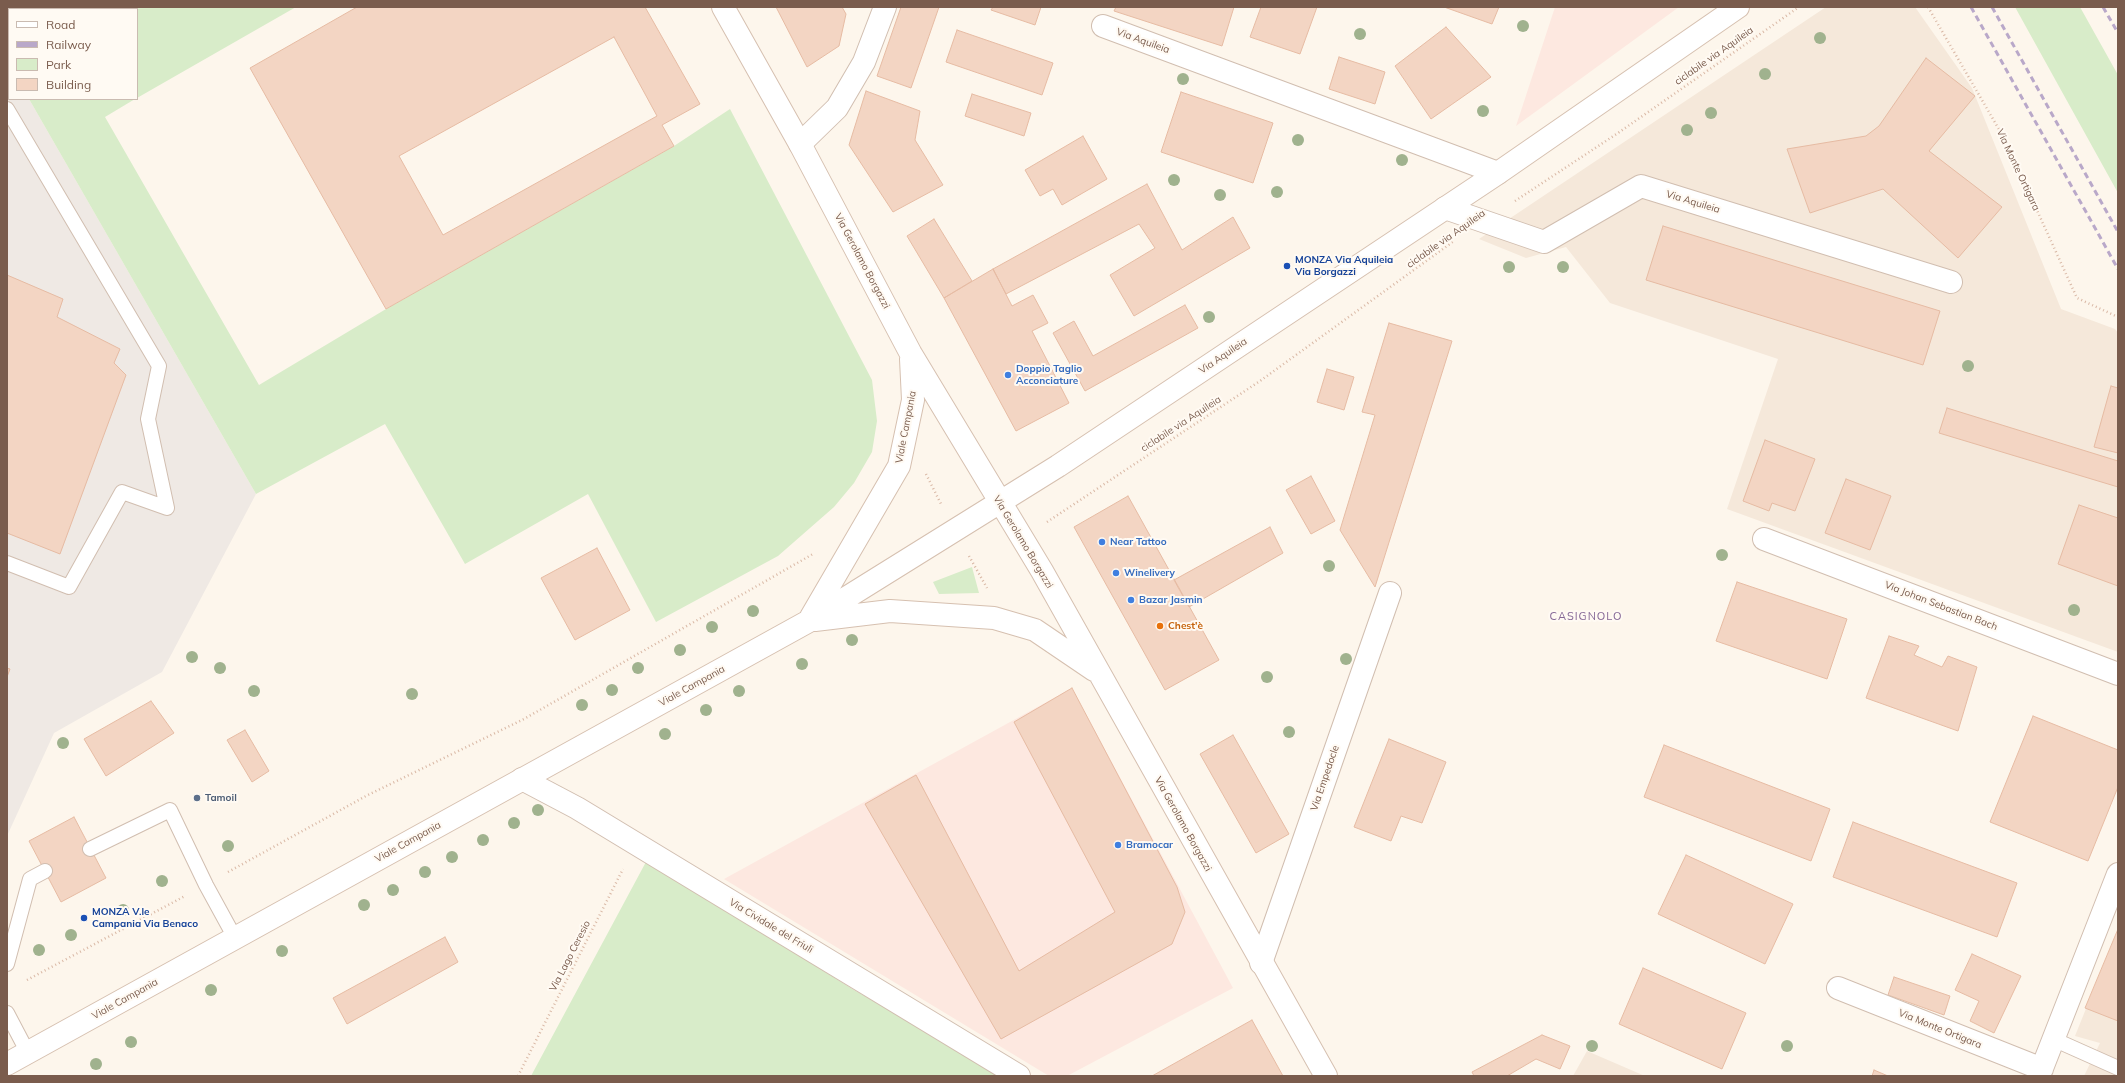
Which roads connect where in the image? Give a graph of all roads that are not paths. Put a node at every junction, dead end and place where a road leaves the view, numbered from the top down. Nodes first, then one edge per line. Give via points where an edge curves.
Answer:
1 (723, 7) edge
2 (885, 7) edge
3 (1738, 7) edge
4 (1102, 26) dead end
5 (7, 109) edge
6 (800, 144) junction
7 (1498, 173) junction
8 (1445, 208) junction
9 (1951, 282) dead end
10 (911, 354) junction
11 (999, 502) junction
12 (1764, 539) dead end
13 (7, 563) edge
14 (1390, 594) dead end
15 (809, 621) junction
16 (1097, 671) junction
17 (2118, 674) edge
18 (522, 779) junction
19 (90, 849) dead end
20 (45, 871) dead end
21 (2118, 874) edge
22 (235, 938) junction
23 (1261, 963) junction
24 (7, 964) edge
25 (1838, 988) dead end
26 (7, 1012) edge
27 (2053, 1040) junction
28 (28, 1053) junction
29 (7, 1064) edge
30 (2118, 1068) edge
31 (2040, 1073) edge
32 (1019, 1076) edge
33 (1326, 1076) edge

1 - 6 street, Via Gerolamo Borgazzi
2 - 6 street via 864,62 837,108
3 - 7 street, Via Aquileia
4 - 7 street, Via Aquileia
5 - 13 lane via 159,366 148,418 167,508 122,492 69,587
6 - 10 street, Via Gerolamo Borgazzi
7 - 8 street, Via Aquileia
8 - 9 street, Via Aquileia via 1544,242 1641,186
8 - 11 street, Via Aquileia
10 - 11 street, Via Gerolamo Borgazzi
10 - 15 street, Viale Campania via 913,400 899,466
11 - 15 street, Viale Campania
11 - 16 street, Via Gerolamo Borgazzi via 1042,571
12 - 17 street, Via Johan Sebastian Bach
14 - 23 street, Via Empedocle
15 - 16 street, Viale Campania via 890,611 994,618 1035,630
15 - 18 street, Viale Campania
16 - 23 street, Via Gerolamo Borgazzi
18 - 22 street, Viale Campania
18 - 32 street, Via Cividale del Friuli via 577,808
19 - 22 lane via 170,810
20 - 24 lane via 30,879
21 - 27 street, Via Monte Ortigara
22 - 28 street, Viale Campania
23 - 33 street, Via Gerolamo Borgazzi
25 - 31 street, Via Monte Ortigara
26 - 28 lane
27 - 30 lane
27 - 31 street, Via Monte Ortigara
28 - 29 street, Viale Campania

